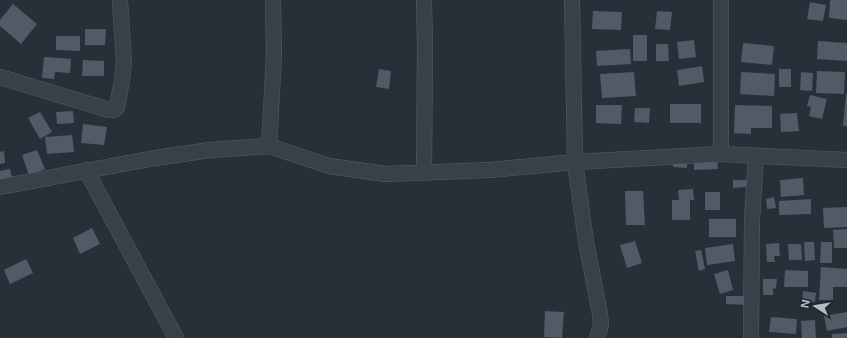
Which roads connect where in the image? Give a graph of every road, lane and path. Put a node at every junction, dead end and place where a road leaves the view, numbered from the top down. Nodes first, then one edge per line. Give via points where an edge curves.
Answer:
1 (120, 0) edge
2 (273, 0) edge
3 (424, 0) edge
4 (572, 0) edge
5 (721, 0) edge
6 (0, 77) edge
7 (269, 146) junction
8 (721, 154) junction
9 (756, 156) junction
10 (847, 160) edge
11 (575, 162) junction
12 (86, 170) junction
13 (424, 173) junction
14 (0, 187) edge
15 (751, 337) edge
16 (176, 338) edge
17 (598, 338) edge

1 - 6 street via 124,62 117,107 114,110
2 - 7 street via 274,56
3 - 13 street
4 - 11 street
5 - 8 street
7 - 12 street via 210,150
7 - 13 street via 328,166 386,174
8 - 9 street
8 - 11 street
9 - 10 street
9 - 15 street via 752,220
11 - 13 street
11 - 17 street via 586,242 600,314
12 - 14 street
12 - 16 street

